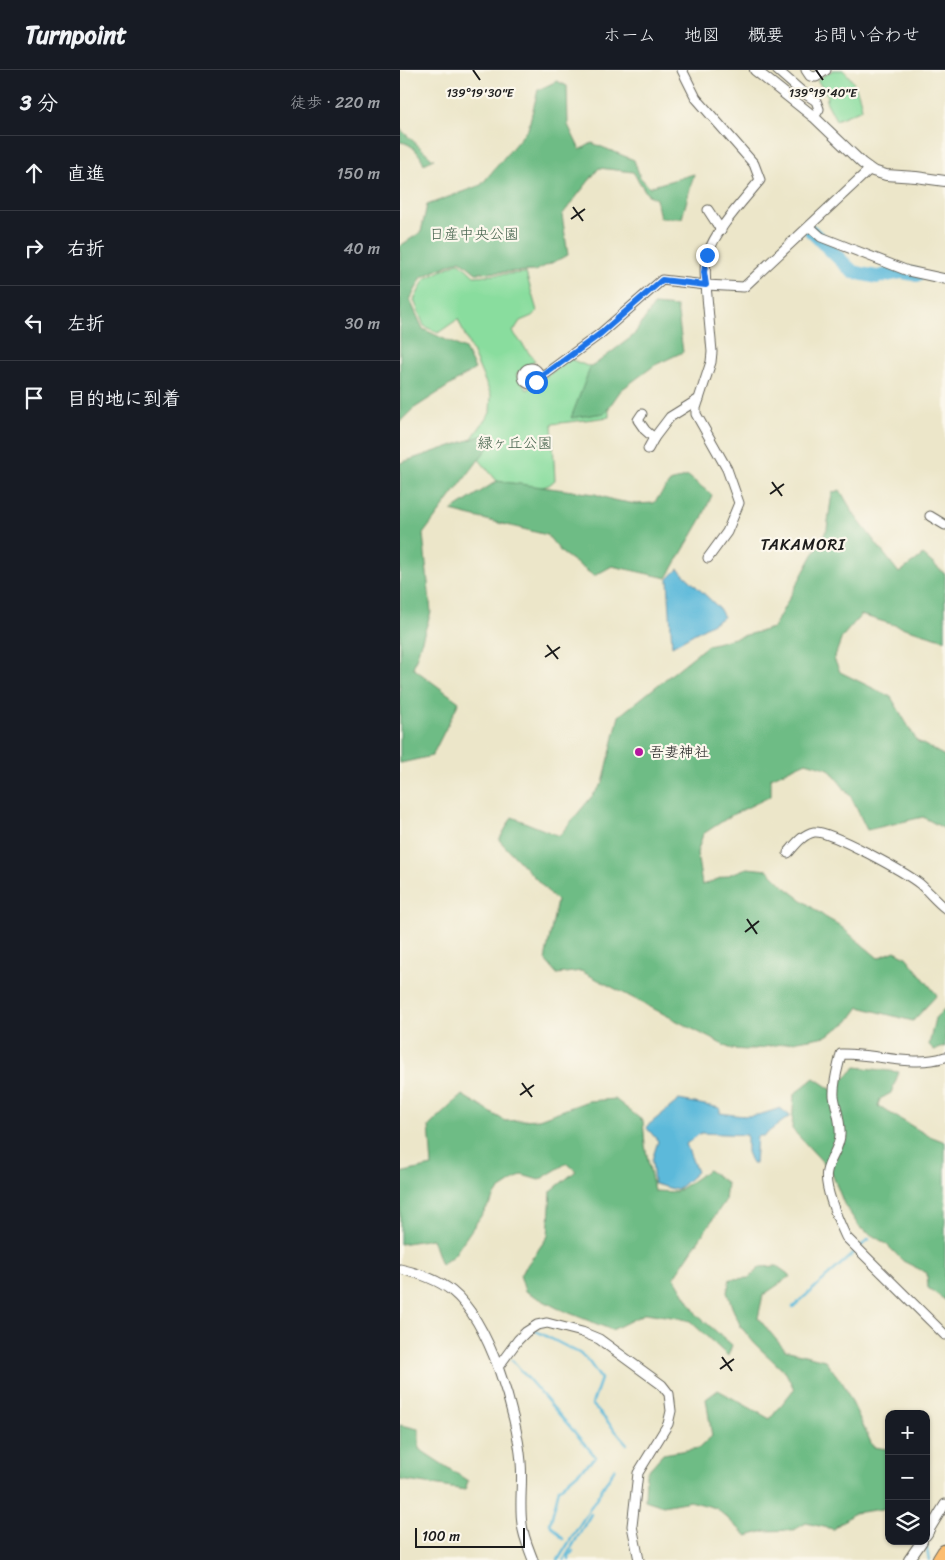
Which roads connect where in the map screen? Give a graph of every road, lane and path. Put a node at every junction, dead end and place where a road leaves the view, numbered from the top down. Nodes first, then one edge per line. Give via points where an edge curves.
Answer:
1 (682, 70) edge
2 (755, 70) edge
3 (777, 70) edge
4 (806, 70) edge
5 (826, 70) edge
6 (814, 117) junction
7 (870, 169) junction
8 (945, 181) edge
9 (708, 210) dead end
10 (810, 227) junction
11 (721, 230) junction
12 (945, 279) edge
13 (706, 285) junction
14 (538, 377) dead end
15 (699, 399) junction
16 (642, 414) dead end
17 (654, 438) junction
18 (648, 449) dead end
19 (930, 516) dead end
20 (945, 525) edge
21 (708, 558) dead end
22 (788, 852) dead end
23 (945, 908) edge
24 (945, 1057) edge
25 (400, 1269) edge
26 (945, 1335) edge
27 (498, 1367) junction
28 (945, 1504) edge
29 (930, 1528) edge
30 (919, 1545) edge
31 (533, 1560) edge
32 (639, 1560) edge
33 (909, 1560) edge

1 - 11 street via 696,98 754,164 760,180
2 - 6 street
3 - 6 street via 816,101 819,109
4 - 5 street via 810,76 816,77
6 - 7 street
7 - 8 street via 886,175
7 - 10 street
9 - 11 street
10 - 12 street via 822,238 908,271
10 - 13 street via 744,287
11 - 13 street via 707,255
13 - 14 street via 662,280 600,334
13 - 15 street via 712,352
15 - 17 street via 670,417
15 - 21 street via 696,414 727,469 738,503 727,532
16 - 17 street via 638,420
17 - 18 street
19 - 20 street
22 - 23 street via 806,834 816,832 854,846 904,873
24 - 26 street via 931,1062 916,1062 841,1054 834,1094 840,1138 826,1179 837,1219 846,1237
25 - 27 street via 431,1279 452,1290 464,1302
27 - 31 street via 503,1377 521,1462 522,1526
27 - 32 street via 526,1332 547,1323 599,1339 662,1385 669,1394 671,1411 668,1424 638,1473 632,1526
28 - 29 street
30 - 33 street

